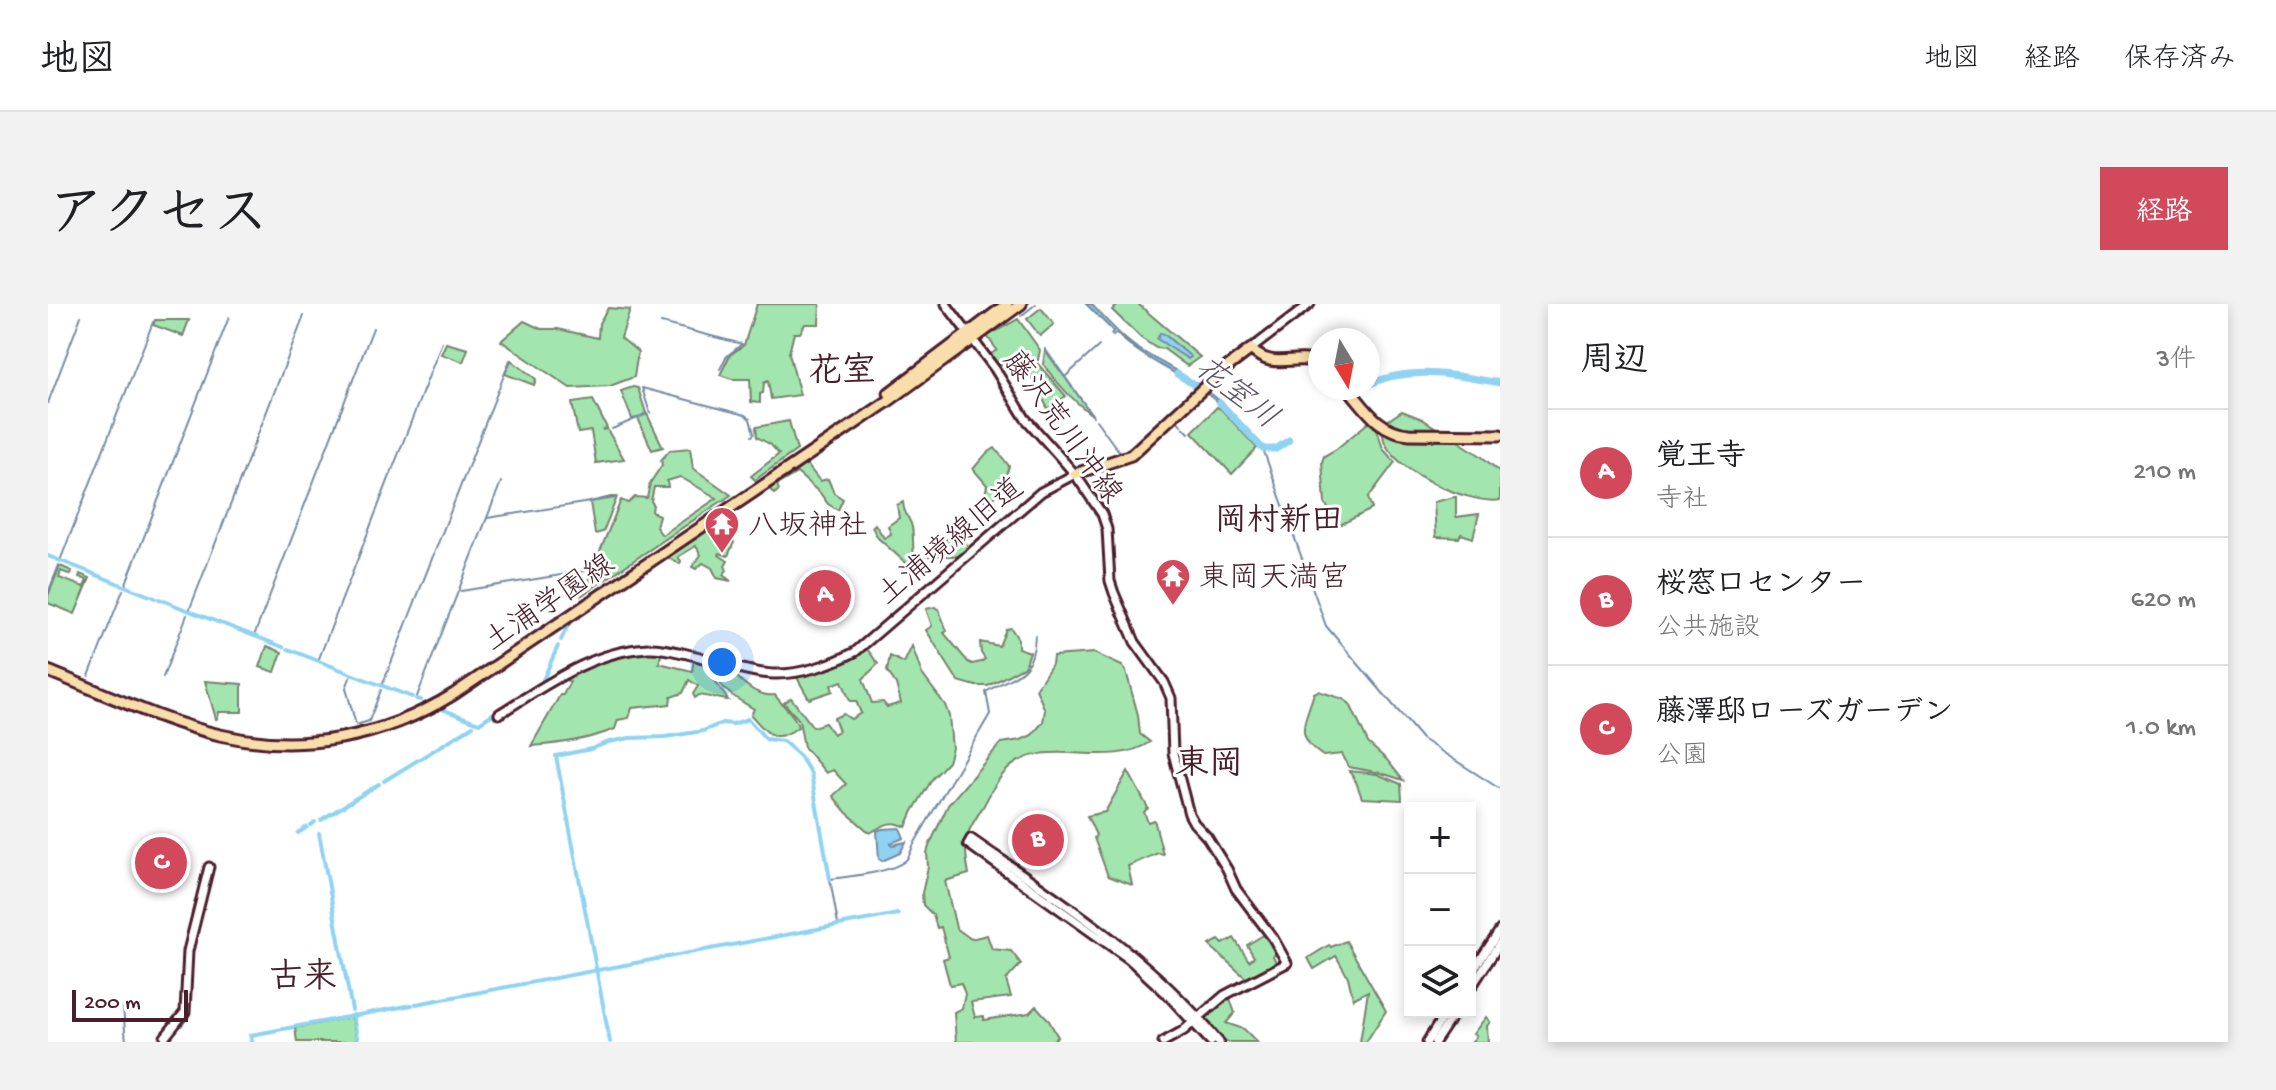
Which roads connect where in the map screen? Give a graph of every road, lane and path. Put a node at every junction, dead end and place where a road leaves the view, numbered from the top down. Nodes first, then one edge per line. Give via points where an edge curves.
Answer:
1 (946, 304) edge
2 (1007, 304) edge
3 (1021, 304) edge
4 (1310, 304) edge
5 (971, 337) junction
6 (1251, 349) junction
7 (1308, 360) edge
8 (1358, 400) edge
9 (1500, 435) edge
10 (1075, 474) junction
11 (48, 665) edge
12 (48, 671) edge
13 (499, 714) dead end
14 (209, 867) dead end
15 (1500, 930) edge
16 (1500, 943) edge
17 (1476, 966) edge
18 (1476, 980) edge
19 (1442, 1018) edge
20 (1451, 1018) edge
21 (1196, 1020) junction
22 (165, 1037) dead end
23 (1163, 1042) edge
24 (1211, 1042) edge
25 (1219, 1042) edge
26 (1427, 1042) edge
27 (1435, 1042) edge

1 - 5 main road, 藤沢荒川沖線
2 - 5 main road, 土浦学園線
3 - 5 main road, 土浦学園線
4 - 6 main road
5 - 10 main road, 藤沢荒川沖線 via 1025,418
5 - 11 main road, 土浦学園線 via 459,683 388,720 315,736 238,733 190,721
5 - 12 main road, 土浦学園線 via 887,402 464,687 390,725 308,743 238,739
6 - 7 main road via 1269,361
6 - 10 main road via 1131,455
8 - 9 main road via 1394,432
10 - 13 main road, 土浦境線旧道 via 1032,500 844,658 773,674 675,651 636,649 580,666
10 - 21 main road, 藤沢荒川沖線 via 1104,518 1112,587 1132,636 1171,698 1173,753 1191,819 1287,963 1225,995
14 - 22 main road via 188,951 185,1012
15 - 17 main road
16 - 18 main road
19 - 26 main road
20 - 27 main road
21 - 21 main road via 1129,959 968,844 971,839 1099,928 1172,988
21 - 23 main road
21 - 24 main road
21 - 25 main road

